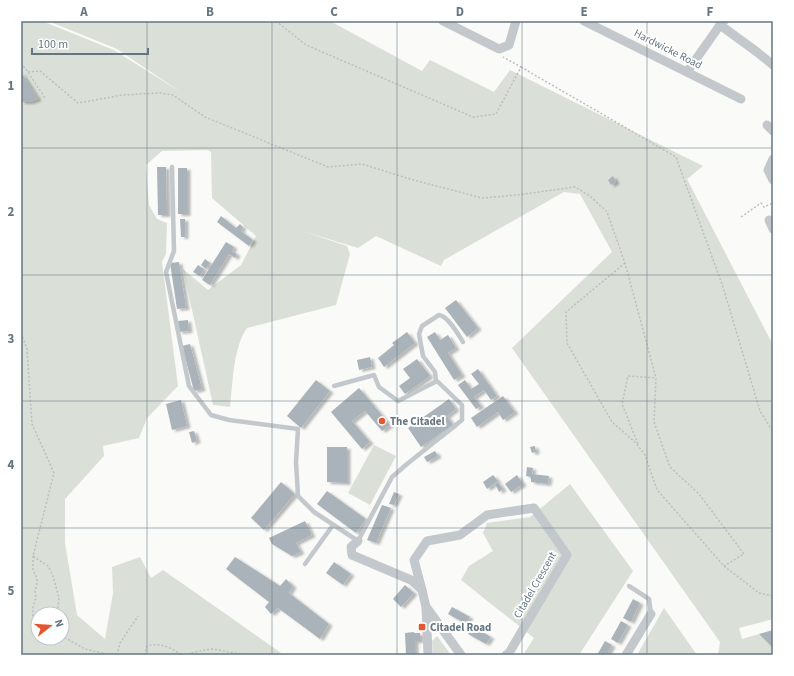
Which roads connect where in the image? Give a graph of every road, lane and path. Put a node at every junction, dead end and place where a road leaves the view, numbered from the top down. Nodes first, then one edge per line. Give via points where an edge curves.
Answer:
1 (276, 21) edge
2 (442, 21) edge
3 (516, 21) edge
4 (584, 21) edge
5 (722, 23) edge
6 (499, 49) junction
7 (21, 64) edge
8 (773, 65) edge
9 (521, 67) junction
10 (28, 72) junction
11 (687, 72) junction
12 (45, 98) dead end
13 (741, 99) dead end
14 (773, 159) edge
15 (172, 167) dead end
16 (773, 180) edge
17 (773, 203) edge
18 (741, 217) dead end
19 (624, 263) junction
20 (21, 333) edge
21 (463, 342) dead end
22 (656, 378) junction
23 (436, 381) junction
24 (334, 386) dead end
25 (773, 432) edge
26 (639, 447) junction
27 (333, 525) junction
28 (358, 541) junction
29 (33, 556) junction
30 (305, 564) dead end
31 (724, 566) junction
32 (629, 586) dead end
33 (422, 590) junction
34 (773, 596) edge
35 (33, 606) edge
36 (58, 606) edge
37 (426, 607) junction
38 (651, 614) joint
39 (138, 616) dead end
40 (70, 640) edge
41 (111, 655) edge
42 (117, 655) edge
43 (144, 655) edge
44 (182, 655) edge
45 (188, 655) edge
46 (247, 655) edge
47 (428, 655) edge
48 (461, 655) edge
49 (506, 655) edge
50 (626, 655) edge

1 - 9 path via 306,45 473,117 496,114
2 - 6 street
3 - 6 street via 509,45
4 - 11 street, Hardwicke Road
5 - 8 street
5 - 11 street
6 - 9 path via 499,55
7 - 10 path
9 - 25 path via 676,158 723,287 760,411
10 - 12 path
10 - 19 path via 40,72 78,103 123,95 172,95 205,117 328,167 362,164 482,198 575,187 590,196 607,212
11 - 13 street, Hardwicke Road
14 - 16 street via 768,170
15 - 27 lane via 174,251 166,272 189,386 211,415 234,421 298,429 298,496 314,512
17 - 18 path via 764,207 761,203
19 - 22 path
19 - 26 path via 566,312 567,343 612,422
20 - 29 path via 27,349 32,424 54,473
21 - 23 lane via 443,315 422,326 419,334 423,356 435,372
22 - 26 path via 628,376 622,404
22 - 31 path via 654,422 670,467 699,494 744,554
23 - 24 lane via 398,401 379,387 374,375
23 - 28 lane via 462,405 462,420 392,477
26 - 31 path via 645,455 657,490
27 - 28 lane
27 - 30 lane
28 - 33 street via 351,547 352,555 399,574
29 - 35 path via 33,570 37,578
29 - 36 path via 48,566 59,598
31 - 34 path via 759,593
32 - 38 lane via 649,599
33 - 37 street
33 - 49 street, Citadel Crescent via 414,560 427,541 460,534 487,515 534,508 567,555
37 - 47 street
37 - 48 street
38 - 50 street
39 - 42 path via 120,643
40 - 41 path via 85,649
43 - 44 path via 147,646 152,644 163,645
45 - 46 path via 212,649

